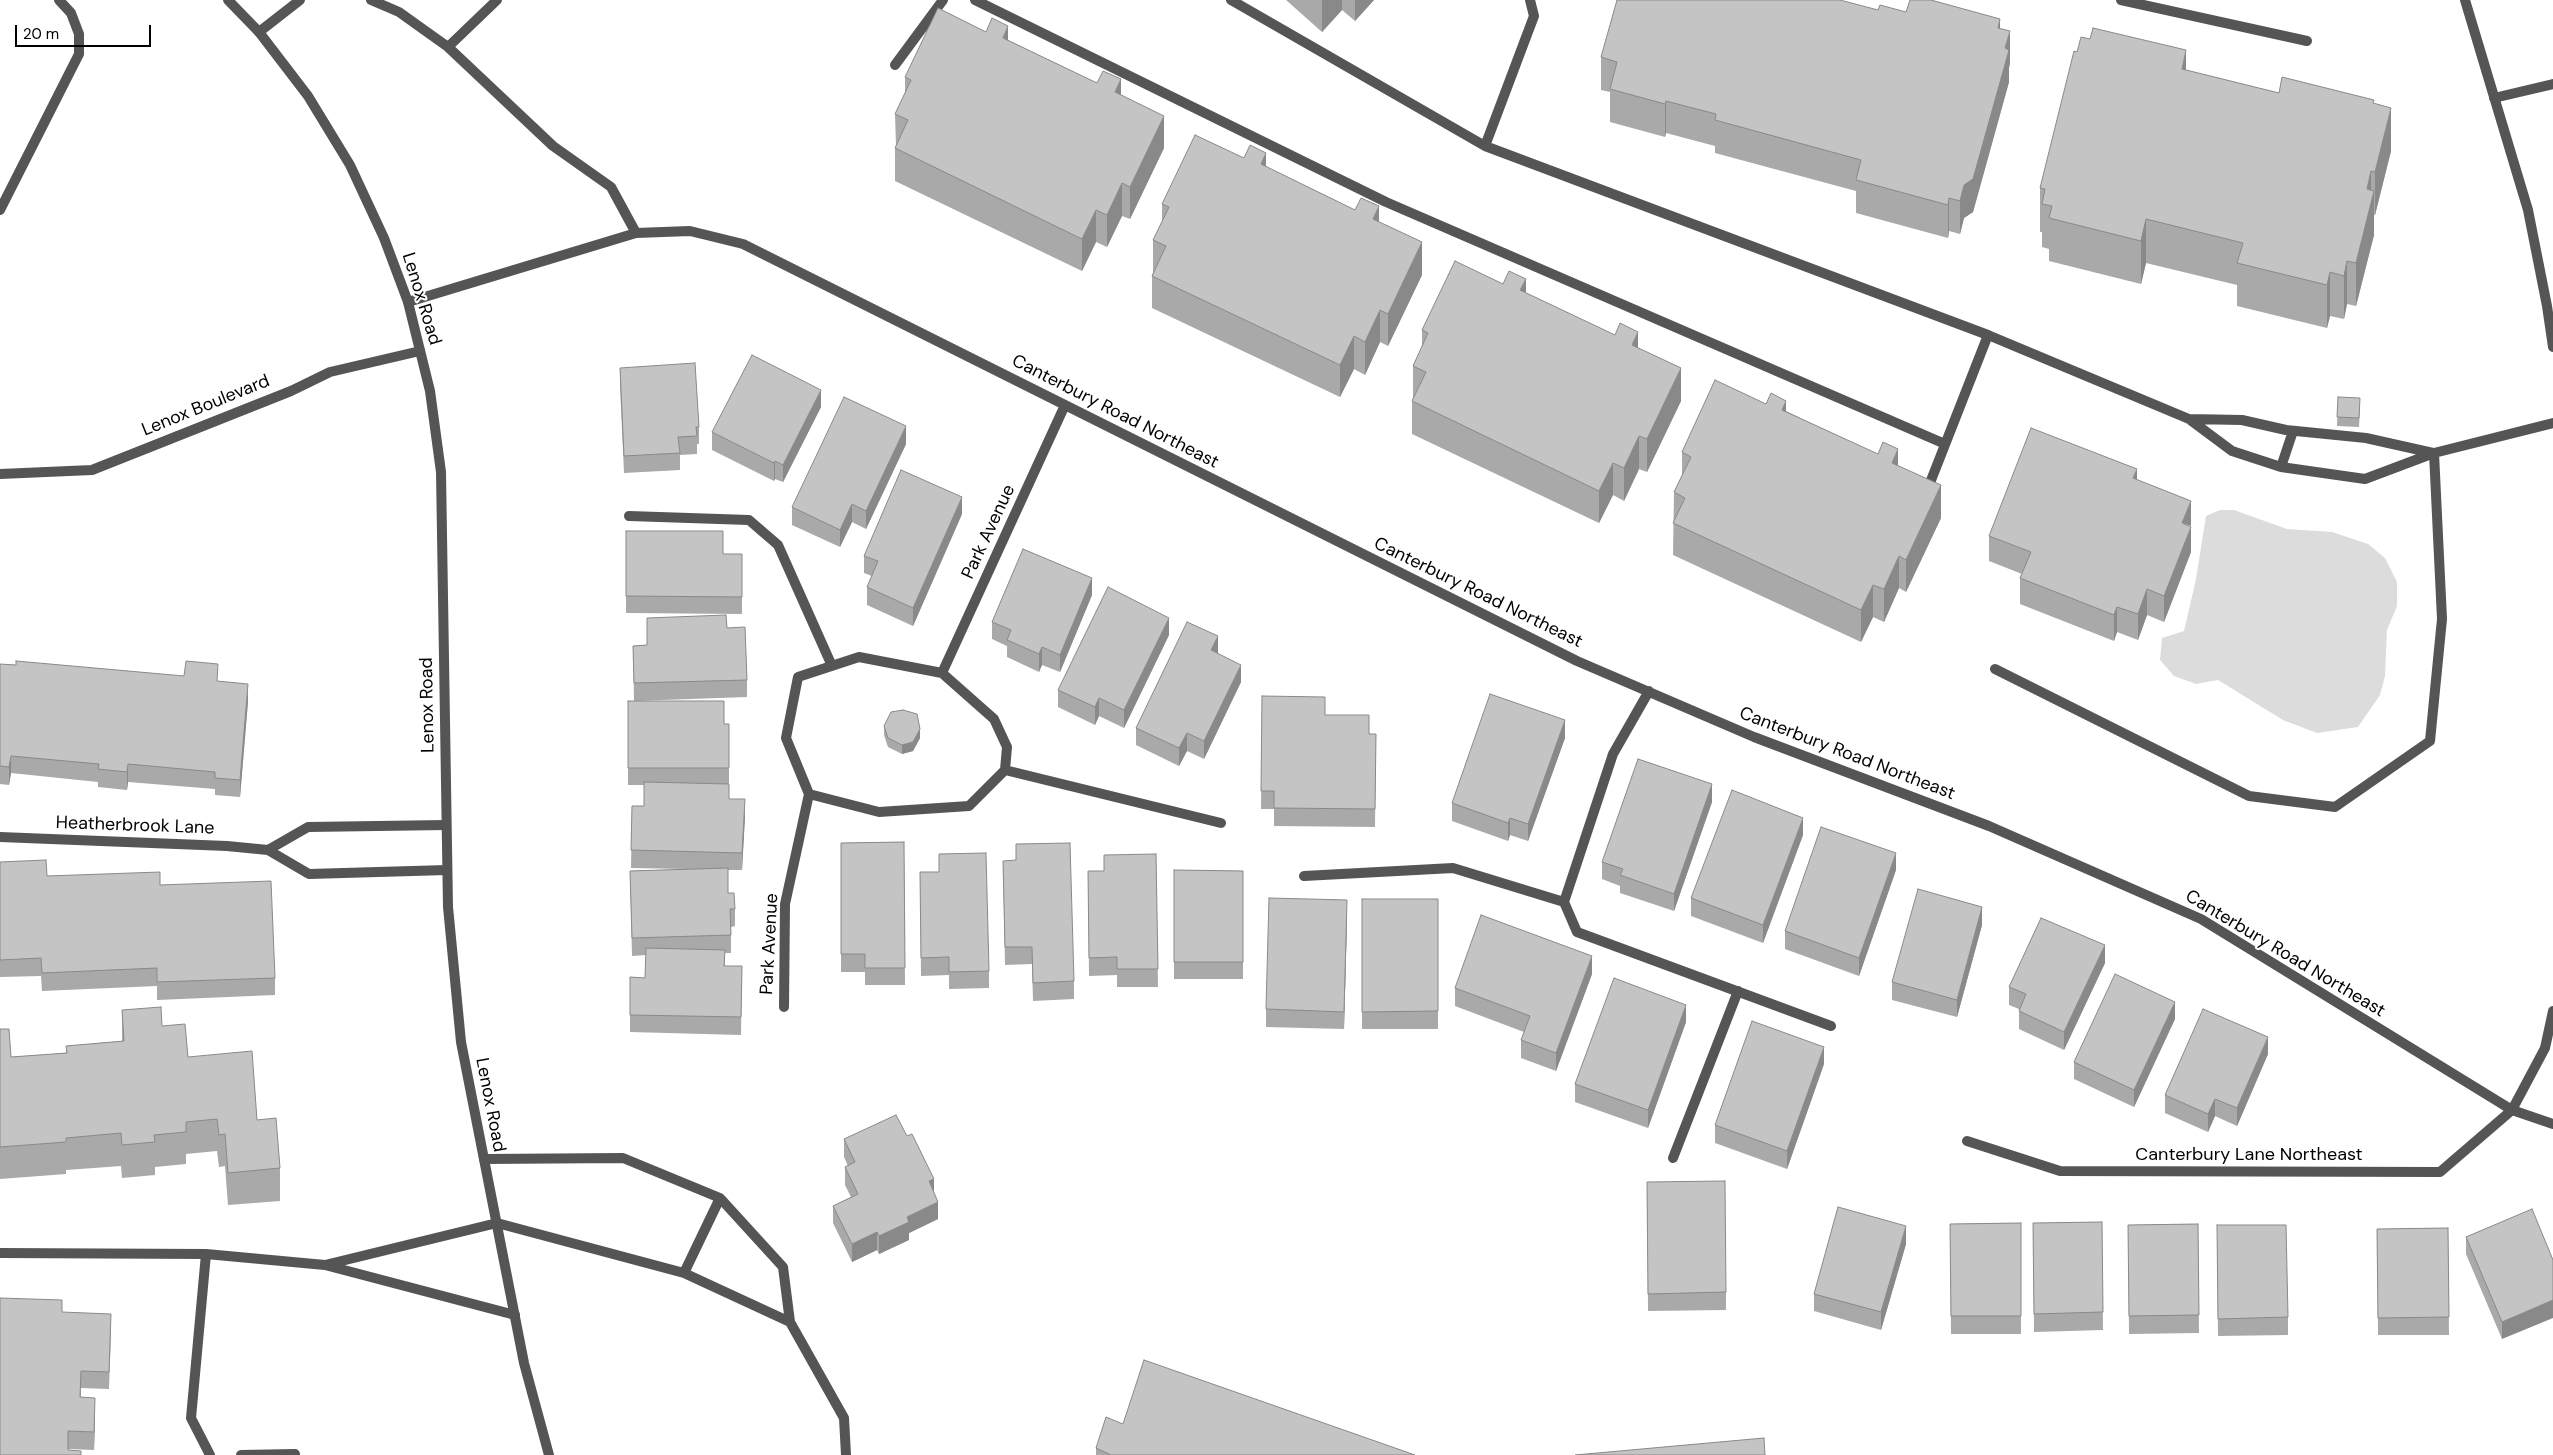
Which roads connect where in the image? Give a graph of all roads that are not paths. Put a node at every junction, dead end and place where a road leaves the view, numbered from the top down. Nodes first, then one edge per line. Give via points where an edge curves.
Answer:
1 (59, 0) edge
2 (228, 0) edge
3 (300, 0) edge
4 (371, 0) edge
5 (497, 0) edge
6 (943, 0) edge
7 (975, 0) edge
8 (1230, 0) edge
9 (1530, 0) edge
10 (2120, 0) edge
11 (2465, 0) edge
12 (259, 32) junction
13 (2307, 41) dead end
14 (448, 48) junction
15 (895, 65) dead end
16 (2553, 84) edge
17 (2494, 98) junction
18 (1485, 146) junction
19 (0, 210) edge
20 (636, 233) junction
21 (408, 302) junction
22 (2550, 305) edge
23 (1988, 335) junction
24 (2553, 347) edge
25 (420, 350) junction
26 (1065, 405) junction
27 (2189, 419) junction
28 (2553, 423) edge
29 (2293, 431) junction
30 (1945, 444) junction
31 (2434, 453) junction
32 (2281, 467) junction
33 (0, 474) edge
34 (1928, 488) edge
35 (629, 516) dead end
36 (832, 666) junction
37 (1995, 670) dead end
38 (942, 673) junction
39 (1649, 691) junction
40 (1005, 770) junction
41 (809, 794) junction
42 (1221, 823) dead end
43 (446, 825) junction
44 (0, 837) edge
45 (268, 850) junction
46 (447, 870) junction
47 (1304, 876) dead end
48 (1564, 902) junction
49 (1738, 991) junction
50 (784, 1007) dead end
51 (2553, 1011) edge
52 (1831, 1026) dead end
53 (2512, 1110) junction
54 (2553, 1124) edge
55 (1967, 1141) dead end
56 (1673, 1158) dead end
57 (484, 1159) junction
58 (720, 1198) junction
59 (497, 1223) junction
60 (0, 1253) edge
61 (206, 1254) junction
62 (326, 1265) junction
63 (684, 1273) junction
64 (514, 1315) junction
65 (790, 1322) junction
66 (294, 1454) dead end
67 (210, 1455) edge
68 (241, 1455) edge
69 (549, 1455) edge
70 (846, 1455) edge

1 - 19 street via 71,13 79,34 79,54
2 - 12 street, Lenox Road
3 - 12 street
4 - 14 street via 400,12
5 - 14 street
6 - 15 street
7 - 30 street via 1386,202
8 - 18 street
9 - 18 street via 1534,16
10 - 13 street
11 - 17 street
12 - 21 street, Lenox Road via 308,96 350,165 384,238
14 - 20 street via 553,146 611,187
16 - 17 street
17 - 22 street via 2528,210
18 - 23 street
20 - 21 street, Canterbury Road Northeast
20 - 26 street, Canterbury Road Northeast via 690,231 743,244
21 - 25 street, Lenox Road
22 - 24 street
23 - 27 street
23 - 30 street
25 - 33 street, Lenox Boulevard via 330,372 291,391 92,470
25 - 43 street, Lenox Road via 430,391 441,472
26 - 38 street, Park Avenue
26 - 39 street, Canterbury Road Northeast via 1577,661
27 - 29 street via 2242,420
27 - 32 street via 2232,450
28 - 31 street
29 - 31 street via 2366,438
29 - 32 street
30 - 34 street
31 - 32 street via 2364,478
31 - 37 street via 2442,619 2430,741 2336,807 2250,796
35 - 36 street via 749,520 778,545
36 - 38 street via 859,657
36 - 41 street via 798,677 786,738
38 - 40 street via 994,719 1007,747
39 - 48 street via 1613,754
39 - 53 street, Canterbury Road Northeast via 1754,737 1989,826 2201,919
40 - 41 street via 969,806 879,812
40 - 42 street
41 - 50 street, Park Avenue via 785,904
43 - 45 street via 308,827
43 - 46 street, Lenox Road
44 - 45 street, Heatherbrook Lane
45 - 46 street, Heatherbrook Lane via 309,874
46 - 57 street, Lenox Road via 461,1042
47 - 48 street via 1454,868
48 - 49 street via 1577,932
49 - 52 street
49 - 56 street
51 - 53 street via 2545,1048
53 - 54 street, Canterbury Road Northeast
53 - 55 street, Canterbury Lane Northeast via 2440,1172 2060,1171
57 - 58 street via 623,1158
57 - 59 street, Lenox Road
58 - 63 street
58 - 65 street via 783,1267
59 - 62 street
59 - 63 street
59 - 64 street, Lenox Road
60 - 61 street
61 - 62 street
61 - 67 street via 192,1418
62 - 64 street
63 - 65 street
64 - 69 street, Lenox Road
65 - 70 street via 844,1418
66 - 68 street

